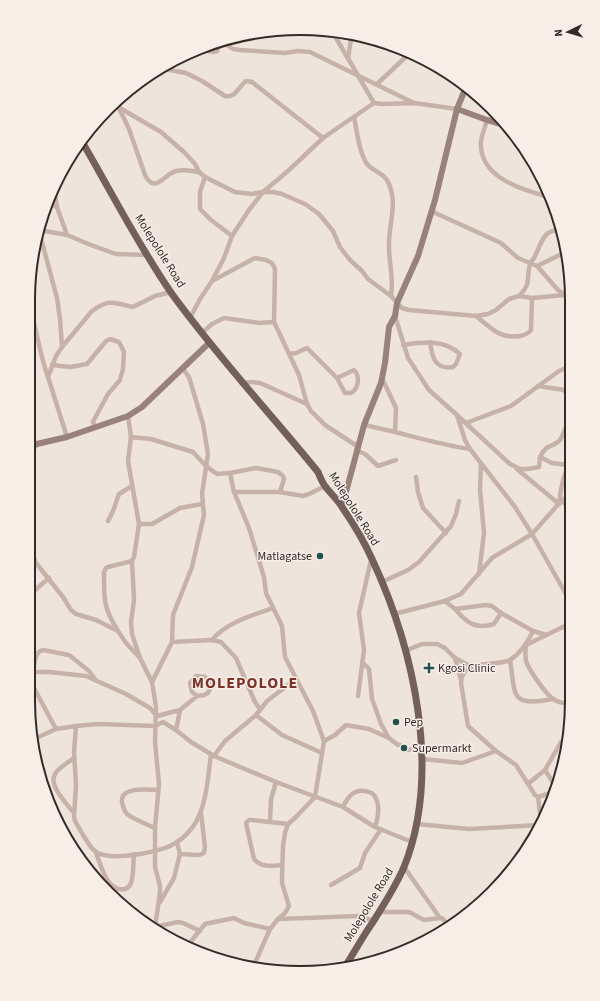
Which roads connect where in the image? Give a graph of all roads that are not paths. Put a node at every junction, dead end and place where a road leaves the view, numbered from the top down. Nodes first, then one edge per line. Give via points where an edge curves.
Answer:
1 (336, 37) edge
2 (351, 40) edge
3 (227, 45) edge
4 (218, 48) edge
5 (209, 51) edge
6 (405, 57) edge
7 (348, 58) junction
8 (170, 70) edge
9 (358, 76) junction
10 (377, 84) junction
11 (464, 92) edge
12 (374, 103) junction
13 (414, 103) junction
14 (119, 108) joint
15 (457, 109) junction
16 (354, 117) junction
17 (487, 120) junction
18 (497, 123) edge
19 (323, 138) junction
20 (85, 146) edge
21 (199, 172) junction
22 (205, 177) junction
23 (263, 192) junction
24 (543, 195) edge
25 (55, 198) edge
26 (53, 205) edge
27 (57, 207) junction
28 (431, 212) junction
29 (556, 230) edge
30 (44, 231) edge
31 (67, 234) junction
32 (232, 236) junction
33 (42, 240) edge
34 (561, 254) edge
35 (147, 256) junction
36 (530, 263) junction
37 (537, 266) junction
38 (212, 281) junction
39 (171, 292) junction
40 (564, 295) joint
41 (391, 296) junction
42 (519, 296) junction
43 (532, 298) junction
44 (397, 303) junction
45 (395, 316) junction
46 (476, 316) junction
47 (190, 318) junction
48 (274, 322) junction
49 (35, 328) edge
50 (202, 333) junction
51 (430, 342) junction
52 (209, 343) junction
53 (403, 345) junction
54 (62, 347) junction
55 (289, 354) junction
56 (52, 365) junction
57 (565, 368) edge
58 (183, 369) junction
59 (48, 376) junction
60 (337, 378) junction
61 (382, 378) junction
62 (243, 383) junction
63 (538, 386) junction
64 (565, 391) edge
65 (307, 404) junction
66 (457, 415) junction
67 (128, 416) junction
68 (466, 423) junction
69 (364, 426) junction
70 (565, 426) edge
71 (95, 427) junction
72 (395, 432) junction
73 (67, 437) junction
74 (131, 437) junction
75 (37, 444) edge
76 (357, 448) junction
77 (470, 449) junction
78 (540, 457) junction
79 (396, 460) dead end
80 (481, 463) junction
81 (565, 464) edge
82 (206, 466) junction
83 (516, 467) junction
84 (230, 473) junction
85 (416, 477) dead end
86 (565, 479) edge
87 (132, 486) junction
88 (325, 486) junction
89 (234, 492) junction
90 (280, 492) junction
91 (565, 498) edge
92 (459, 501) dead end
93 (560, 502) junction
94 (202, 504) junction
95 (342, 506) junction
96 (565, 506) edge
97 (108, 521) dead end
98 (139, 524) junction
99 (446, 533) junction
100 (532, 534) junction
101 (372, 558) junction
102 (35, 560) edge
103 (132, 561) junction
104 (479, 575) junction
105 (49, 578) junction
106 (382, 582) junction
107 (35, 590) edge
108 (565, 592) edge
109 (445, 601) junction
110 (273, 608) junction
111 (455, 609) junction
112 (501, 613) junction
113 (394, 614) junction
114 (565, 626) edge
115 (118, 631) junction
116 (533, 631) junction
117 (546, 635) junction
118 (212, 640) junction
119 (172, 642) junction
120 (526, 645) junction
121 (406, 651) junction
122 (35, 658) edge
123 (140, 658) junction
124 (455, 658) junction
125 (510, 660) junction
126 (362, 662) junction
127 (472, 666) junction
128 (35, 672) edge
129 (296, 679) junction
130 (96, 680) junction
131 (461, 680) junction
132 (152, 682) junction
133 (35, 690) edge
134 (197, 696) junction
135 (358, 696) dead end
136 (553, 699) junction
137 (565, 703) edge
138 (180, 710) junction
139 (260, 710) junction
140 (256, 715) junction
141 (157, 716) junction
142 (76, 726) junction
143 (155, 726) junction
144 (56, 729) junction
145 (176, 730) junction
146 (37, 738) edge
147 (388, 738) junction
148 (324, 741) junction
149 (562, 742) edge
150 (421, 749) junction
151 (496, 751) junction
152 (322, 753) junction
153 (213, 755) junction
154 (74, 758) junction
155 (422, 759) junction
156 (544, 770) junction
157 (552, 781) edge
158 (276, 782) junction
159 (528, 783) junction
160 (158, 790) junction
161 (548, 794) edge
162 (315, 797) junction
163 (538, 797) junction
164 (343, 807) junction
165 (200, 811) junction
166 (73, 812) junction
167 (540, 813) edge
168 (270, 821) junction
169 (288, 824) junction
170 (416, 824) junction
171 (534, 825) edge
172 (375, 827) junction
173 (155, 828) junction
174 (381, 829) junction
175 (177, 842) junction
176 (412, 842) junction
177 (156, 851) junction
178 (96, 853) junction
179 (134, 854) junction
180 (180, 854) junction
181 (282, 865) junction
182 (404, 867) junction
183 (331, 885) dead end
184 (159, 903) junction
185 (380, 912) junction
186 (440, 918) junction
187 (278, 919) junction
188 (374, 921) junction
189 (445, 922) edge
190 (156, 923) edge
191 (160, 926) edge
192 (270, 929) junction
193 (200, 931) junction
194 (191, 942) edge
195 (255, 962) edge
196 (349, 962) edge

1 - 7 street
2 - 7 street
3 - 9 street via 240,50 310,52
4 - 5 street via 217,51
6 - 10 street
7 - 9 street
8 - 19 street via 186,73 228,97 235,94 246,82 252,82
9 - 10 street
9 - 12 street
10 - 13 street
11 - 15 street
12 - 13 street
12 - 16 street
13 - 15 street
14 - 21 street via 161,132 185,153
14 - 21 street via 149,181 159,183 175,171
15 - 17 street
15 - 28 street
16 - 19 street
16 - 41 street via 362,156 368,165 387,179 392,195 388,245 392,274
17 - 18 street
17 - 24 street via 481,141 484,162 515,187
19 - 23 street
20 - 35 main road, Molepolole Road
21 - 22 street
22 - 23 street via 235,192
22 - 32 street via 200,192 200,209
23 - 32 street
23 - 41 street via 282,194 305,204 319,214 333,231 340,248 350,260 374,285
25 - 27 street
26 - 27 street
27 - 31 street
28 - 36 street via 501,243
28 - 44 street via 418,256
29 - 36 street via 550,231
30 - 31 street
31 - 35 street via 116,254
32 - 38 street
33 - 54 street via 57,298
34 - 37 street
35 - 39 main road, Molepolole Road
36 - 37 street
36 - 42 street via 529,280
37 - 40 street
38 - 47 street
38 - 48 street via 255,258 272,263 275,269
39 - 47 main road, Molepolole Road
39 - 54 street via 155,296 133,307 115,302 98,307
40 - 43 street
41 - 44 street
42 - 43 street
42 - 46 street via 509,299 492,312
43 - 46 street via 531,330 527,334 504,336 492,330
44 - 45 street
44 - 46 street via 409,310
45 - 53 street
45 - 61 street via 389,326
47 - 50 main road, Molepolole Road
48 - 50 street via 245,322 224,318
48 - 55 street
49 - 59 street
50 - 52 main road, Molepolole Road
51 - 51 street via 454,348 460,354 456,364 453,367 440,366 432,358
51 - 53 street
52 - 58 street
52 - 62 main road, Molepolole Road
53 - 66 street via 408,358 429,390
54 - 56 street
55 - 60 street via 306,348
55 - 65 street
56 - 59 street
56 - 71 street via 70,367 87,364 106,341 110,339 119,342 124,352 122,374 94,418
57 - 63 street
58 - 67 street via 142,407
58 - 82 street via 189,378 203,424 208,454
59 - 73 street
60 - 60 street via 354,370 358,382 351,393 346,393
61 - 69 street
61 - 72 street via 396,408
62 - 65 street via 260,383
62 - 88 main road, Molepolole Road via 318,472
63 - 64 street
63 - 68 street via 511,406
65 - 76 street via 325,425
66 - 68 street
66 - 77 street
67 - 71 street
67 - 74 street
68 - 83 street
69 - 72 street
69 - 76 street
70 - 78 street via 559,441 546,448
71 - 73 street
72 - 77 street
73 - 75 street
74 - 82 street via 151,439 193,452
74 - 87 street via 128,461
76 - 79 street via 378,466
76 - 95 street
77 - 80 street
78 - 81 street via 552,463
78 - 83 street via 539,467
80 - 100 street
80 - 104 street via 480,490 484,533
82 - 84 street via 217,474
82 - 94 street
83 - 93 street
84 - 89 street
84 - 90 street via 252,468 278,472 284,479
85 - 99 street via 423,508
86 - 93 street
87 - 97 street via 119,494
87 - 98 street
88 - 90 street via 303,496
88 - 95 main road, Molepolole Road
89 - 90 street
89 - 110 street via 249,528 264,577 266,593
91 - 93 street
92 - 99 street via 456,514
93 - 96 street
93 - 100 street
94 - 98 street via 180,508 152,524
94 - 119 street via 203,519 192,567 173,615
95 - 101 main road, Molepolole Road
98 - 103 street
99 - 106 street via 414,567
100 - 104 street via 492,558
100 - 108 street
101 - 106 main road, Molepolole Road
101 - 126 street via 359,614 363,644
102 - 105 street
103 - 115 street via 108,567 104,572 105,605
103 - 123 street via 134,600 131,628
104 - 109 street via 461,594
105 - 107 street
105 - 115 street via 76,614
106 - 113 main road, Molepolole Road
109 - 111 street
109 - 113 street
110 - 118 street via 239,621 217,634
110 - 129 street via 282,626 285,657
111 - 112 street via 489,605
111 - 112 street via 466,621 479,627 494,624
112 - 116 street
113 - 121 main road, Molepolole Road
114 - 117 street
115 - 123 street
116 - 117 street
116 - 120 street
117 - 120 street
118 - 119 street
118 - 139 street via 221,642 236,658 254,702
119 - 132 street
120 - 125 street
120 - 136 street via 528,666
121 - 124 street via 422,644 437,644
121 - 150 main road, Molepolole Road via 416,697
122 - 130 street via 40,650 69,656 89,671
123 - 132 street
124 - 127 street
124 - 131 street
125 - 127 street
125 - 136 street via 513,688 517,696 533,702
126 - 135 street
126 - 147 street via 369,669 372,699
127 - 131 street
128 - 130 street via 79,674
129 - 139 street
129 - 148 street via 313,711
130 - 141 street via 150,708
131 - 151 street via 468,726
132 - 141 street
133 - 144 street
134 - 134 street via 192,692 190,683 196,676 205,677 210,684 208,693
134 - 138 street
136 - 137 street
138 - 141 street
138 - 145 street
139 - 140 street
140 - 152 street via 282,735
140 - 153 street via 225,740
141 - 143 street
142 - 143 street
142 - 144 street
142 - 154 street
143 - 145 street via 163,722
143 - 160 street
144 - 146 street
145 - 153 street
147 - 148 street via 370,729 346,725
147 - 150 street via 405,750
148 - 152 street
149 - 156 street
150 - 155 main road, Molepolole Road
151 - 155 street via 462,763
151 - 159 street via 516,765
152 - 162 street
153 - 158 street
153 - 165 street
154 - 166 street via 76,785
154 - 166 street via 54,777 55,788
155 - 170 main road, Molepolole Road via 421,796
156 - 157 street
156 - 159 street
158 - 162 street
158 - 168 street via 271,799
159 - 163 street
160 - 173 street
160 - 173 street via 139,789 124,794 122,798 127,813
161 - 163 street
162 - 164 street
162 - 169 street
163 - 167 street
164 - 172 street
164 - 172 street via 352,794 362,790 372,792 379,809
165 - 175 street via 196,822
165 - 180 street via 204,853
166 - 178 street via 75,821
168 - 169 street
168 - 181 street via 249,820 246,823 254,859 260,865
169 - 181 street
170 - 171 street via 469,828
170 - 176 main road, Molepolole Road
172 - 174 street
173 - 177 street
174 - 176 street
174 - 183 street via 365,853 360,868
175 - 177 street
175 - 180 street
176 - 182 main road, Molepolole Road
177 - 179 street
177 - 184 street
178 - 179 street via 112,857
178 - 179 street via 108,881 116,889 124,889 132,882
180 - 184 street via 174,878
181 - 187 street via 282,883 289,906
182 - 185 main road, Molepolole Road
182 - 186 street
184 - 190 street
185 - 186 street via 409,912 424,920
185 - 188 main road, Molepolole Road
186 - 189 street
187 - 188 street via 358,916
187 - 192 street
188 - 196 main road, Molepolole Road
191 - 193 street via 178,922
192 - 193 street via 234,918 205,924
192 - 195 street
193 - 194 street

